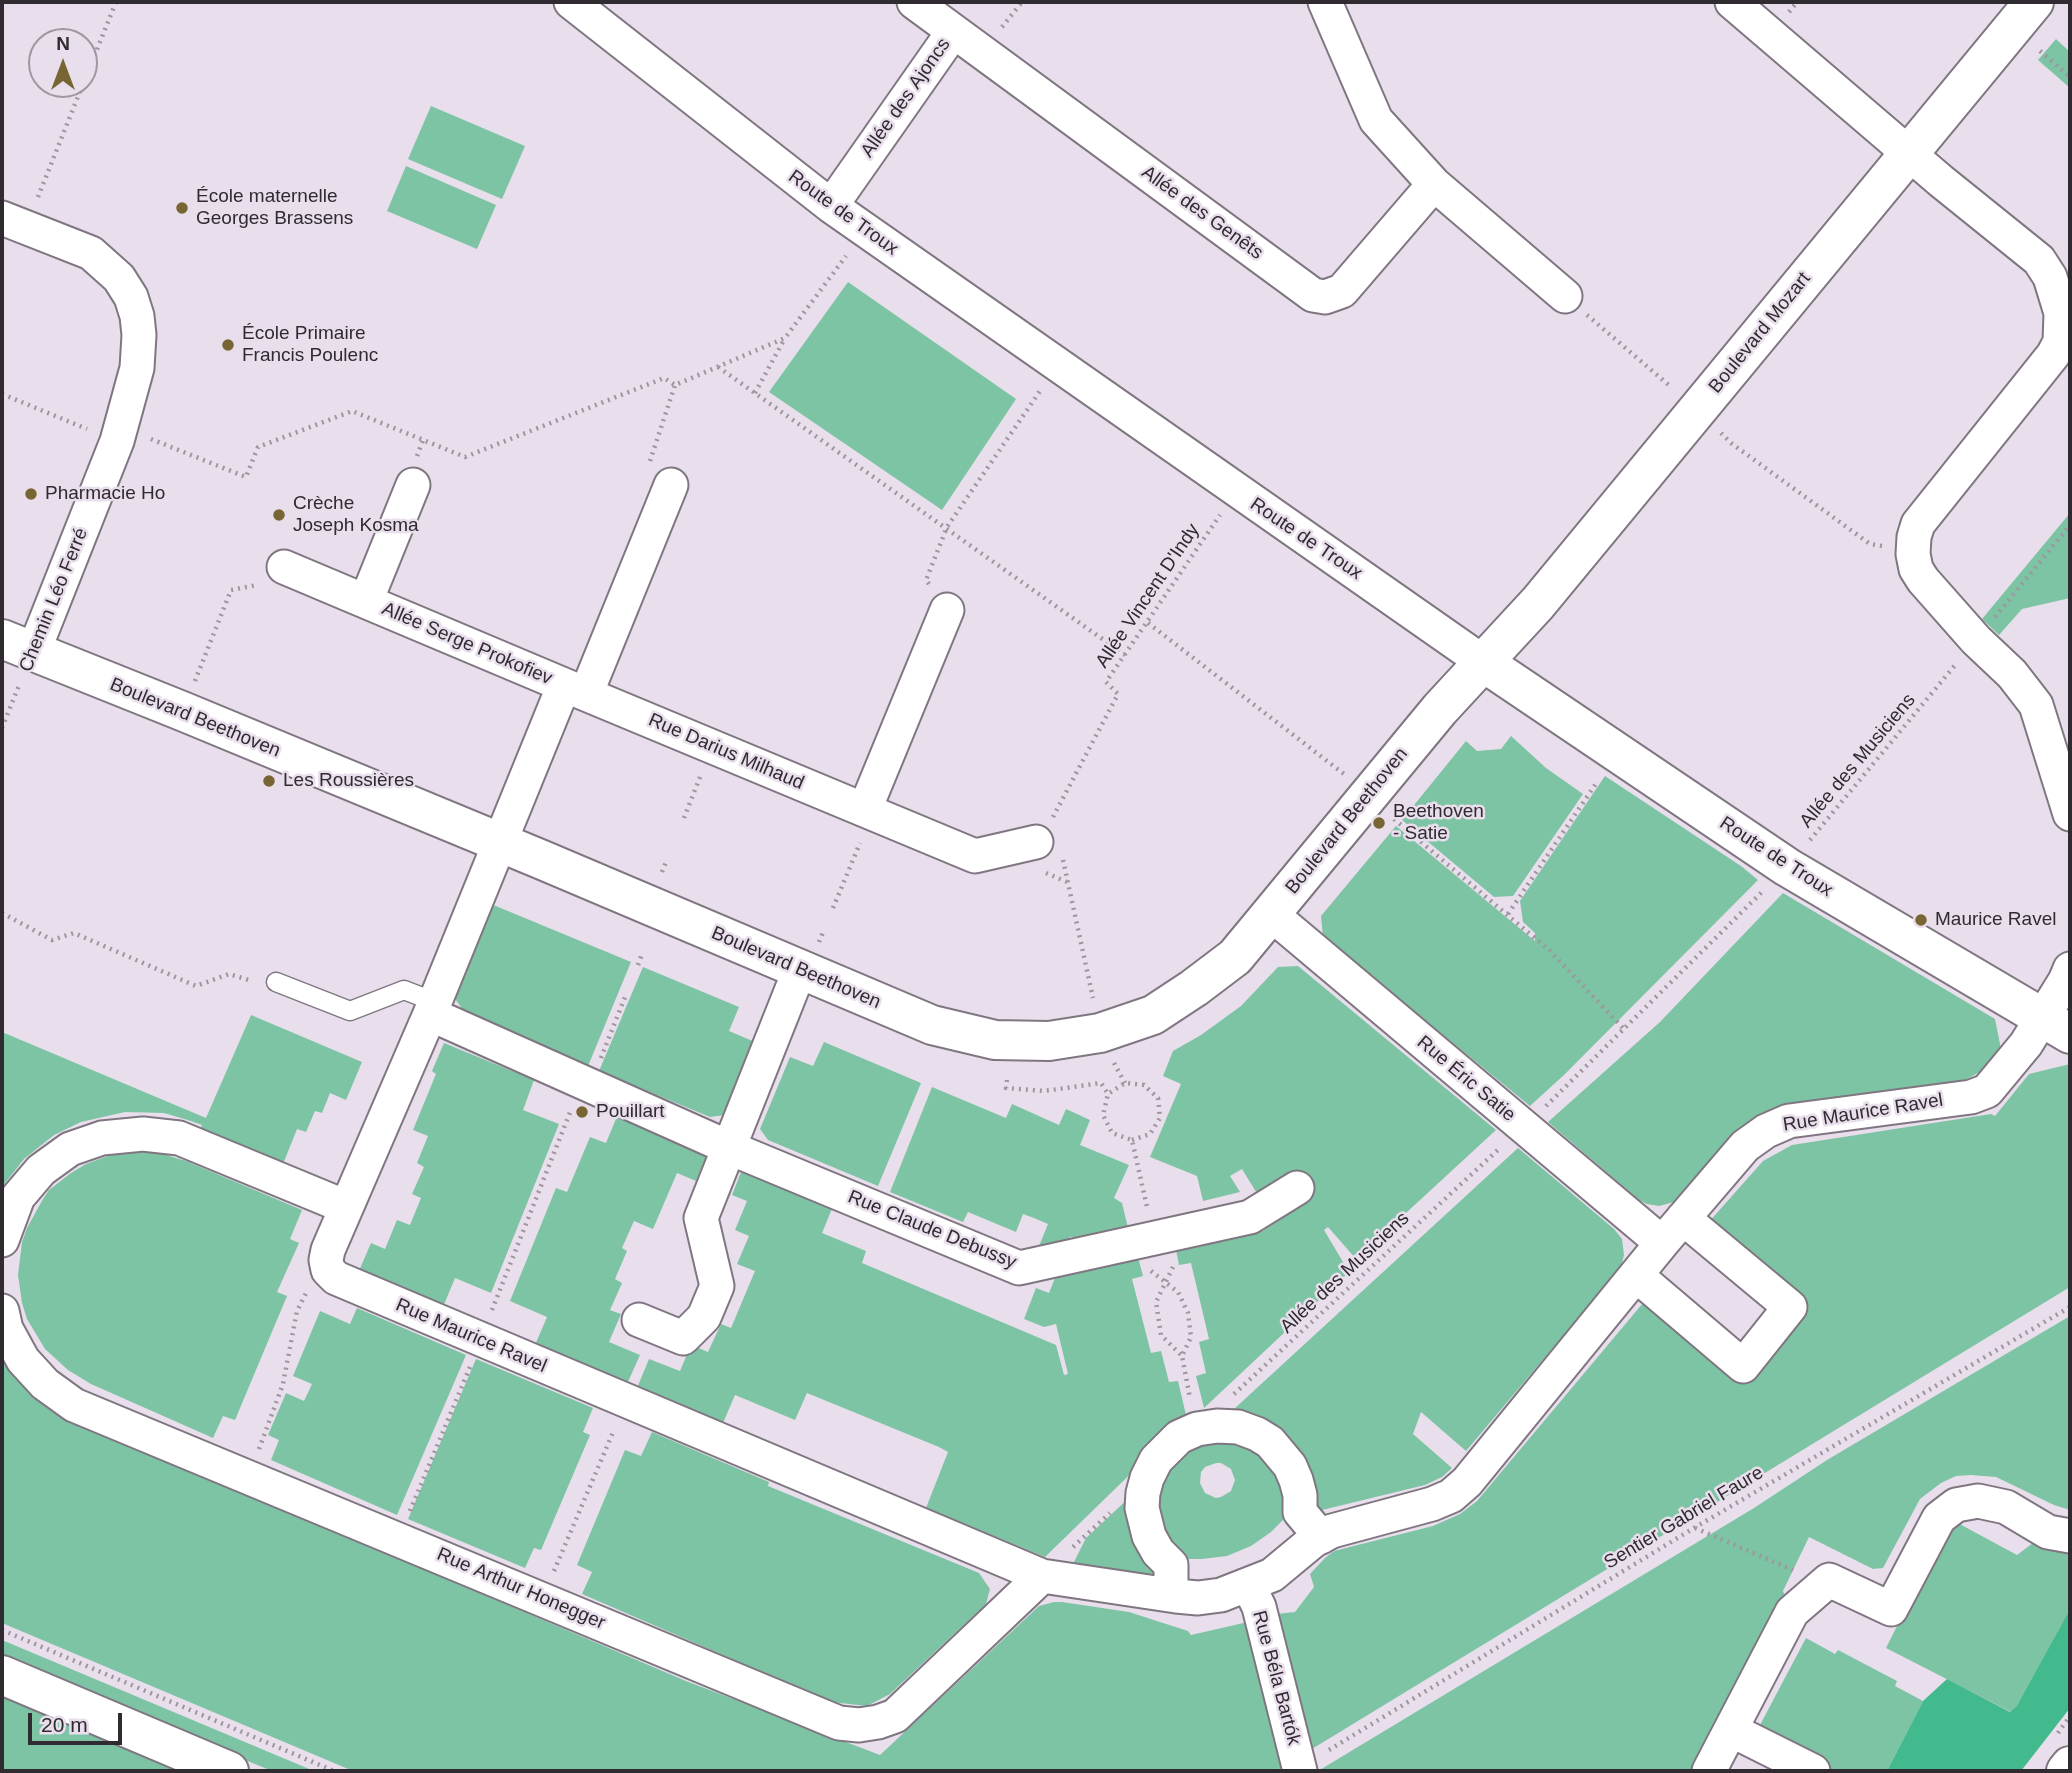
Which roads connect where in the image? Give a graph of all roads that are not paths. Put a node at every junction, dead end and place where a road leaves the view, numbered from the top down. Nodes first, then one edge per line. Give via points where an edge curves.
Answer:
1 (571, 2) edge
2 (914, 2) edge
3 (1325, 2) edge
4 (1732, 2) edge
5 (2034, 2) edge
6 (953, 32) junction
7 (1909, 152) junction
8 (1434, 184) junction
9 (831, 206) junction
10 (14, 223) edge
11 (1565, 296) road end
12 (413, 485) dead end
13 (669, 489) road end
14 (284, 567) road end
15 (366, 601) junction
16 (947, 611) road end
17 (17, 646) edge
18 (1483, 662) junction
19 (575, 689) junction
20 (869, 811) junction
21 (2070, 814) edge
22 (1051, 842) road end
23 (499, 844) junction
24 (1271, 914) junction
25 (800, 969) junction
26 (2070, 969) edge
27 (276, 982) road end
28 (432, 1008) junction
29 (2057, 1026) edge
30 (730, 1148) junction
31 (1297, 1188) dead end
32 (346, 1207) junction
33 (1684, 1218) junction
34 (2, 1240) edge
35 (1662, 1244) junction
36 (1636, 1275) junction
37 (2, 1311) edge
38 (639, 1320) dead end
39 (2070, 1536) edge
40 (1321, 1537) junction
41 (1042, 1576) junction
42 (1249, 1586) junction
43 (1171, 1595) junction
44 (2, 1675) edge
45 (1731, 1730) junction
46 (2070, 1766) edge
47 (229, 1771) edge
48 (1300, 1771) edge
49 (1709, 1771) edge
50 (1813, 1771) edge
51 (2066, 1771) edge

1 - 9 street, Route de Troux
2 - 6 street, Allée des Ajoncs
3 - 8 street via 1376,120
4 - 7 street
5 - 7 street, Boulevard Mozart
6 - 8 street, Allée des Genêts via 1313,295 1325,297 1342,291
6 - 9 street, Allée des Ajoncs
7 - 18 street, Boulevard Mozart via 1538,603
7 - 21 street via 2039,260 2057,294 2062,325 2053,355 1918,524 1913,549 1923,580 2036,705
8 - 11 street
9 - 18 street, Route de Troux
10 - 17 street, Chemin Léo Ferré via 91,253 119,278 131,297 139,335 137,368 119,434
12 - 15 street, Allée Serge Prokofiev
13 - 19 street
14 - 15 street, Allée Serge Prokofiev
15 - 19 street, Allée Serge Prokofiev
16 - 20 street
17 - 23 street, Boulevard Beethoven
18 - 24 street, Boulevard Beethoven
18 - 29 street, Route de Troux via 1787,867
19 - 20 street, Rue Darius Milhaud
19 - 23 street, Allée Serge Prokofiev
20 - 22 street, Rue Darius Milhaud via 975,856
23 - 25 street, Boulevard Beethoven
23 - 28 street, Rue Maurice Ravel
24 - 25 street, Boulevard Beethoven via 1235,957 1153,1015 1100,1033 1049,1041 995,1040 932,1026
24 - 35 street, Rue Éric Satie
25 - 30 street
26 - 29 street, Rue Maurice Ravel
27 - 28 lane via 350,1011 404,990
28 - 30 street, Rue Claude Debussy
28 - 32 street, Rue Maurice Ravel
29 - 33 street, Rue Maurice Ravel via 2026,1044 1987,1091 1971,1097 1790,1121 1766,1131 1745,1146
30 - 31 street, Rue Claude Debussy via 1019,1268 1250,1217
30 - 38 street via 701,1217 717,1286 704,1317 683,1338
32 - 34 street via 179,1138 143,1134 102,1138 70,1149 41,1170 18,1197
32 - 41 street, Rue Maurice Ravel via 326,1260 336,1278
33 - 35 street, Rue Maurice Ravel
33 - 36 street via 1790,1307 1743,1366
35 - 36 street, Rue Maurice Ravel
36 - 40 street, Rue Maurice Ravel via 1451,1496
37 - 41 street, Rue Arthur Honegger via 23,1360 74,1405 839,1723 859,1725 895,1716
39 - 45 street via 2048,1532 2006,1507 1978,1501 1956,1505 1939,1518 1891,1609 1829,1580 1792,1612
40 - 42 street, Rue Maurice Ravel via 1272,1575
40 - 43 street via 1300,1512 1300,1495 1290,1466 1270,1443 1238,1427 1197,1429 1166,1447 1143,1493 1149,1536 1171,1565
41 - 43 street, Rue Maurice Ravel
42 - 43 street, Rue Maurice Ravel via 1198,1598
42 - 48 street, Rue Béla Bartók via 1259,1607
44 - 47 street
45 - 49 street
45 - 50 street
46 - 51 street

